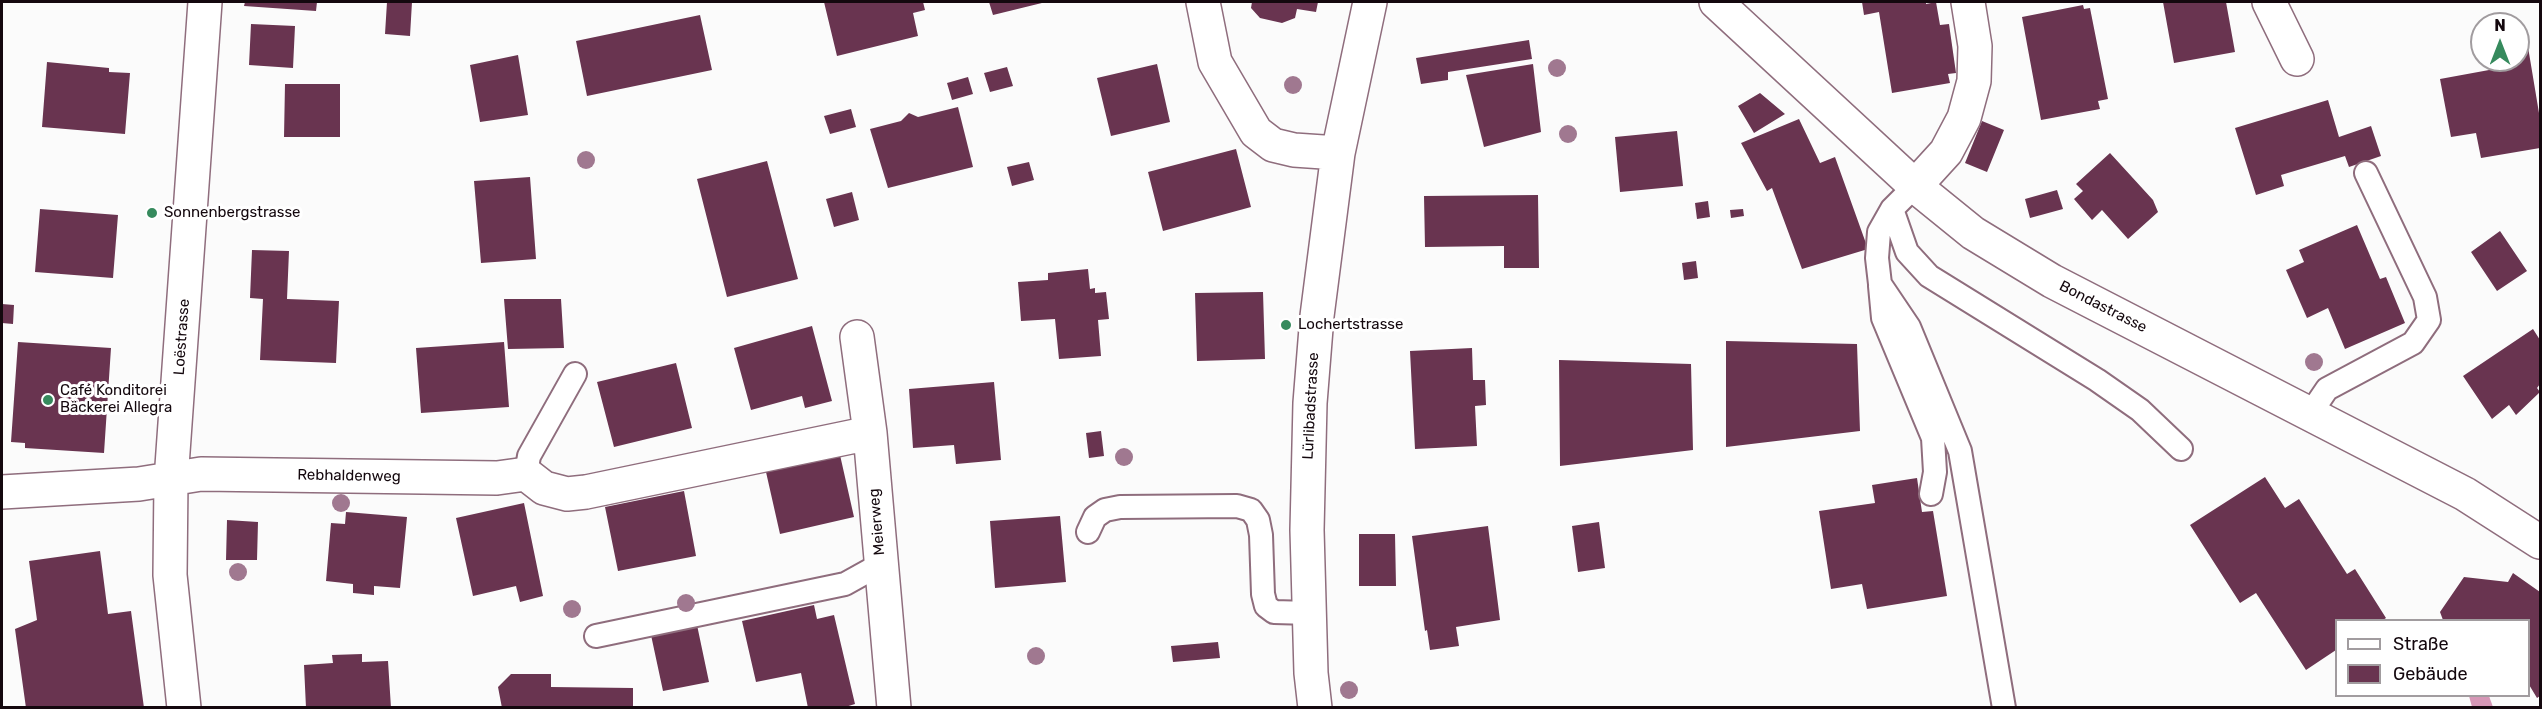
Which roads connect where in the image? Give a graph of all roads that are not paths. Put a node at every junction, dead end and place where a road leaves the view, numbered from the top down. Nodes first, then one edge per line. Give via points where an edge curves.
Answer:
1 (205, 2) edge
2 (1203, 2) edge
3 (1370, 2) edge
4 (1716, 2) edge
5 (1968, 2) edge
6 (2269, 2) edge
7 (2297, 59) dead end
8 (1338, 153) junction
9 (2366, 173) dead end
10 (1915, 186) junction
11 (1892, 209) junction
12 (1880, 284) junction
13 (857, 337) dead end
14 (575, 374) dead end
15 (2310, 414) junction
16 (870, 433) junction
17 (2181, 449) dead end
18 (526, 474) junction
19 (171, 480) junction
20 (2, 492) edge
21 (1931, 494) dead end
22 (1089, 532) dead end
23 (2541, 542) edge
24 (881, 564) junction
25 (1310, 613) junction
26 (596, 636) dead end
27 (184, 708) edge
28 (894, 708) edge
29 (1315, 708) edge
30 (2004, 708) edge

1 - 19 street, Loëstrasse
2 - 8 street via 1215,62 1256,132 1273,145
3 - 8 street, Lürlibadstrasse
4 - 10 street, Bondastrasse
5 - 10 street via 1975,46 1974,81 1964,118 1946,152
6 - 7 street
8 - 25 street, Lürlibadstrasse via 1310,403
9 - 15 lane via 2425,297 2429,320 2413,343 2327,389
10 - 11 lane
10 - 15 street, Bondastrasse via 1973,233 2052,281
11 - 12 lane via 1879,232
11 - 17 lane via 1907,252 1929,276 2097,380 2140,410
12 - 21 lane via 1883,318 1933,438 1935,472
12 - 30 lane via 1909,327 1960,451
13 - 16 street, Meierweg
14 - 18 lane via 529,456
15 - 23 street, Bondastrasse via 2465,494
16 - 18 street via 586,492 567,494 544,488
16 - 24 street, Meierweg
18 - 19 street, Rebhaldenweg via 497,478 201,474
19 - 20 street
19 - 27 street, Loëstrasse via 170,575
22 - 25 lane via 1095,517 1120,507 1237,506 1251,510 1261,535 1266,606 1274,612
24 - 26 lane via 844,584
24 - 28 street, Meierweg
25 - 29 street, Lürlibadstrasse

